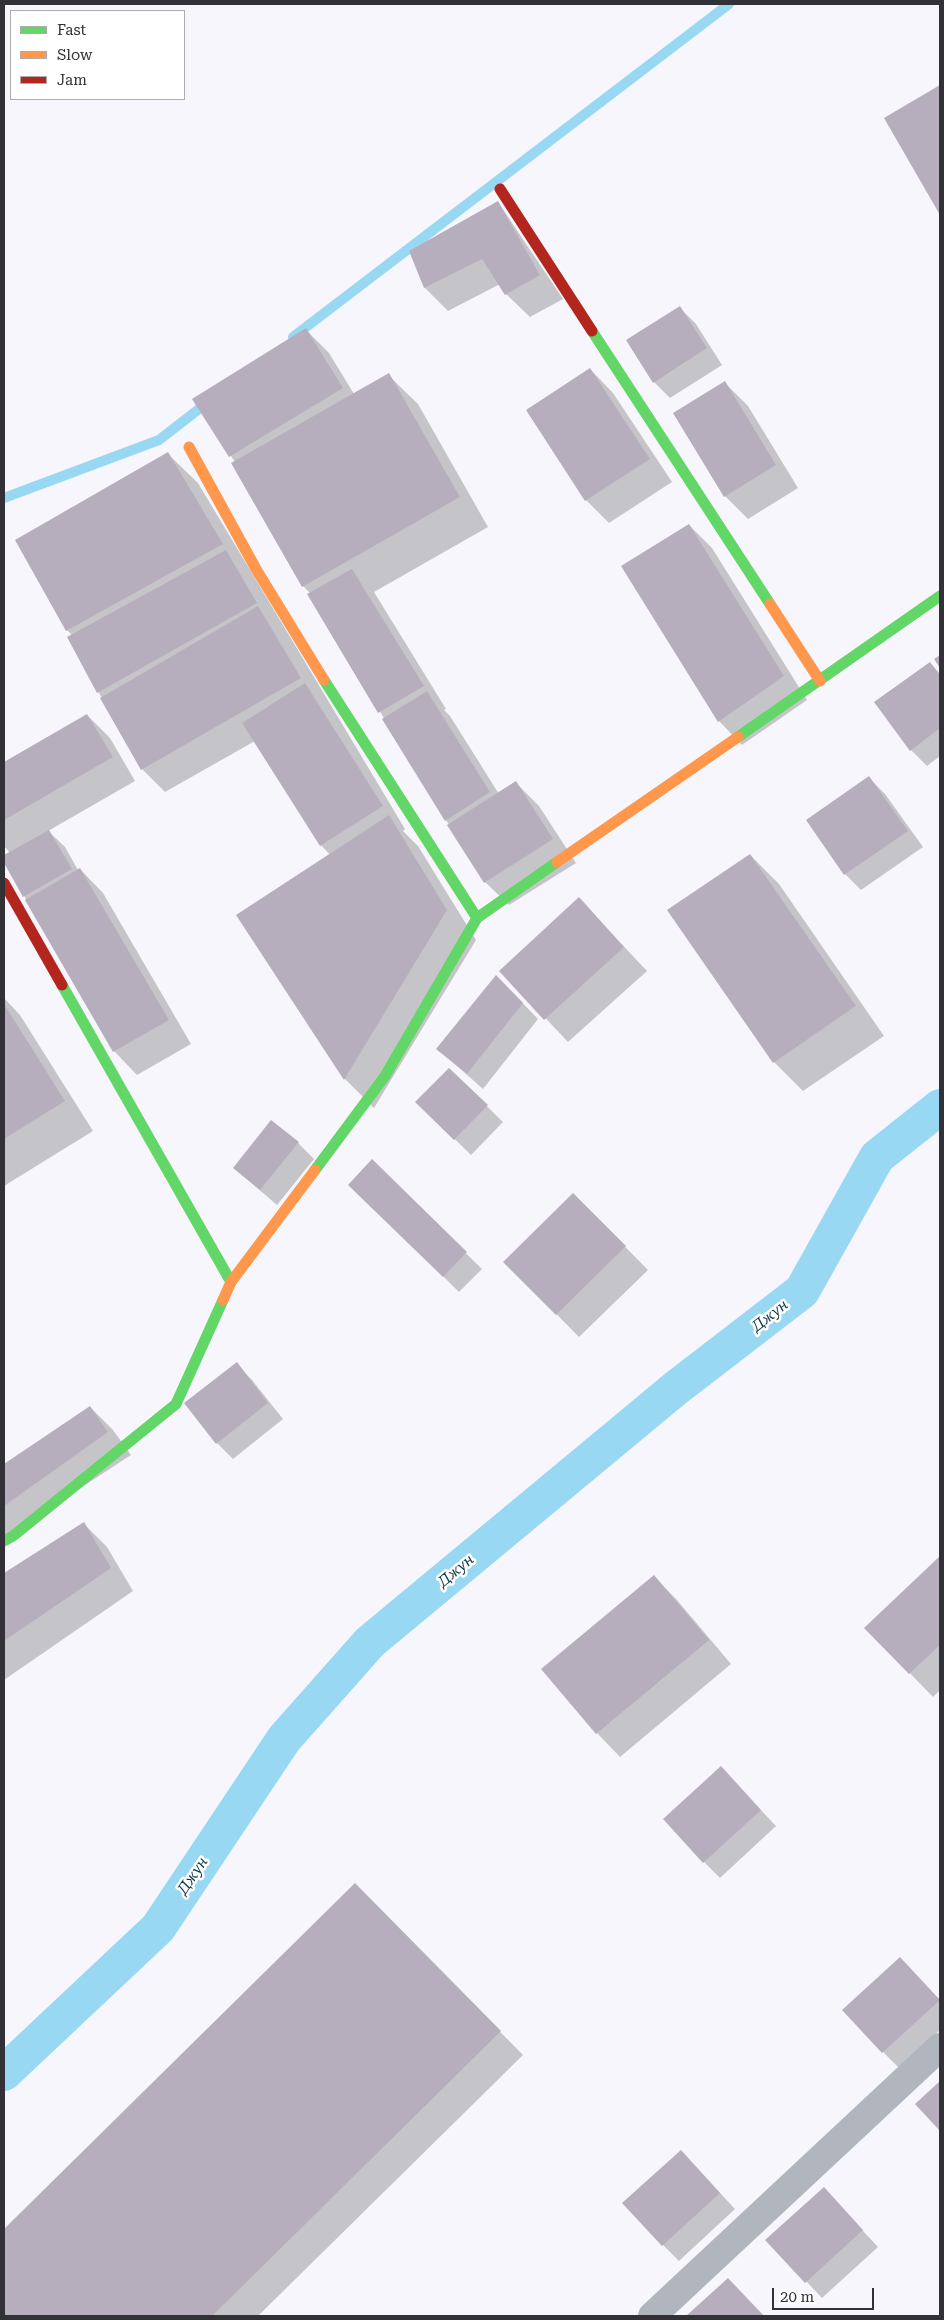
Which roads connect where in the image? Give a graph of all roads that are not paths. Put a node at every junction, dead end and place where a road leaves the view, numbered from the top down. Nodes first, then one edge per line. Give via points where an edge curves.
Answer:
1 (500, 188) dead end
2 (189, 446) dead end
3 (940, 596) edge
4 (820, 681) junction
5 (4, 883) edge
6 (477, 918) junction
7 (231, 1282) junction
8 (4, 1541) edge
9 (940, 2047) edge
10 (652, 2316) edge

1 - 4 street
2 - 6 street via 256,569 323,679
3 - 4 street
4 - 6 street
5 - 7 street
6 - 7 street via 385,1076
7 - 8 street via 176,1404
9 - 10 street

